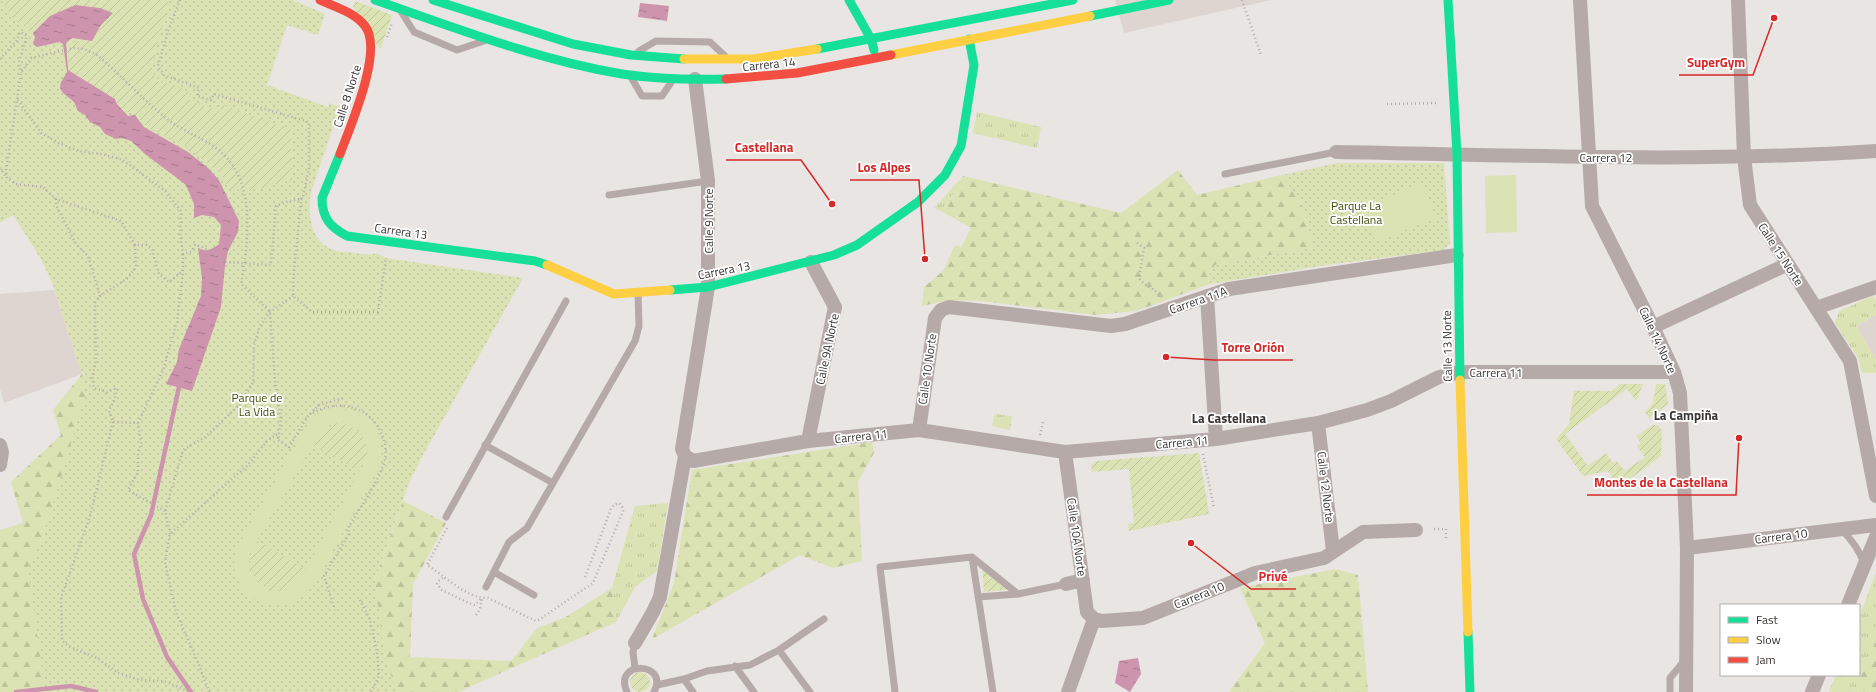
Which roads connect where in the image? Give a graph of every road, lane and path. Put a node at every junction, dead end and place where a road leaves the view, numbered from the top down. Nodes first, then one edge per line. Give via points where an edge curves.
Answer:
1 (180, 0) edge
2 (320, 0) edge
3 (375, 0) edge
4 (433, 0) edge
5 (849, 0) edge
6 (1072, 0) edge
7 (1169, 0) edge
8 (1242, 0) edge
9 (1448, 0) edge
10 (1580, 0) edge
11 (1738, 0) edge
12 (398, 8) junction
13 (871, 39) junction
14 (488, 40) junction
15 (969, 40) junction
16 (372, 49) junction
17 (1261, 55) dead end
18 (631, 56) junction
19 (876, 58) junction
20 (0, 59) edge
21 (730, 60) junction
22 (21, 73) junction
23 (630, 75) junction
24 (675, 78) junction
25 (695, 79) junction
26 (18, 100) junction
27 (1454, 103) junction
28 (1386, 104) dead end
29 (1336, 152) joint
30 (1875, 153) edge
31 (1456, 154) junction
32 (1589, 157) junction
33 (1744, 157) junction
34 (0, 168) edge
35 (1225, 174) dead end
36 (8, 178) junction
37 (708, 181) junction
38 (608, 195) dead end
39 (56, 199) junction
40 (301, 199) junction
41 (326, 222) joint
42 (1137, 243) dead end
43 (135, 245) junction
44 (183, 254) junction
45 (1457, 254) junction
46 (386, 258) dead end
47 (811, 262) junction
48 (245, 263) junction
49 (1788, 264) junction
50 (183, 271) junction
51 (708, 287) junction
52 (1876, 287) edge
53 (638, 292) junction
54 (100, 296) junction
55 (293, 296) junction
56 (1207, 296) junction
57 (566, 301) dead end
58 (1816, 308) junction
59 (941, 310) joint
60 (1166, 311) junction
61 (270, 312) junction
62 (1653, 328) junction
63 (1460, 372) junction
64 (1674, 372) junction
65 (344, 398) dead end
66 (308, 416) junction
67 (113, 422) junction
68 (138, 423) junction
69 (1318, 423) junction
70 (919, 430) junction
71 (279, 433) junction
72 (1216, 439) junction
73 (1201, 440) junction
74 (808, 441) junction
75 (0, 445) edge
76 (485, 445) junction
77 (1065, 452) junction
78 (686, 456) junction
79 (0, 464) edge
80 (553, 483) junction
81 (1876, 496) edge
82 (1214, 508) dead end
83 (166, 511) junction
84 (446, 517) joint
85 (1876, 525) edge
86 (1841, 529) junction
87 (1416, 530) dead end
88 (170, 534) junction
89 (1876, 537) edge
90 (1687, 548) junction
91 (1333, 551) junction
92 (972, 557) junction
93 (1865, 565) junction
94 (494, 572) junction
95 (585, 577) dead end
96 (443, 578) junction
97 (1083, 580) junction
98 (1066, 584) joint
99 (486, 587) joint
100 (1018, 594) junction
101 (534, 595) dead end
102 (978, 597) junction
103 (482, 599) junction
104 (360, 600) dead end
105 (1848, 604) edge
106 (336, 610) dead end
107 (476, 615) dead end
108 (824, 619) dead end
109 (1094, 619) junction
110 (635, 643) joint
111 (779, 650) junction
112 (1686, 658) junction
113 (735, 666) junction
114 (635, 668) junction
115 (1819, 676) edge
116 (684, 679) junction
117 (655, 688) edge
118 (190, 692) edge
119 (209, 692) edge
120 (371, 692) edge
121 (627, 692) edge
122 (693, 692) edge
123 (754, 692) edge
124 (810, 692) edge
125 (895, 692) edge
126 (993, 692) edge
127 (1068, 692) edge
128 (1470, 692) edge
129 (1670, 692) edge
130 (1686, 692) edge
131 (1812, 692) edge

1 - 40 path via 158,66 164,75 199,88 197,96 211,100 214,94 309,122 309,168
2 - 16 street, Calle 8 Norte via 349,13 360,22 369,34
3 - 12 street, Carrera 14
4 - 18 street, Carrera 14 via 573,44
5 - 13 street
6 - 13 street, Carrera 14
7 - 15 street, Carrera 14
8 - 17 path
9 - 27 street, Calle 13 Norte
10 - 32 street, Calle 14 Norte
11 - 33 street, Calle 15 Norte
12 - 14 street, Carrera 14
12 - 14 lane via 414,32 457,50
12 - 16 path via 382,50
13 - 19 street
13 - 21 street, Carrera 14 via 793,54
14 - 23 street, Carrera 14
15 - 19 street, Carrera 14
15 - 47 street, Carrera 13 via 974,65 961,146 945,175 918,202 857,245
16 - 41 street, Calle 8 Norte via 371,62 353,118 322,198 321,210
18 - 21 street, Carrera 14 via 674,60
18 - 21 lane via 656,41 710,42
19 - 25 street, Carrera 14 via 759,78
20 - 22 path via 17,40 20,32 27,36 19,62
22 - 26 path
22 - 48 path via 32,58 74,48 84,49 97,55 168,120 209,143 225,156 234,167 247,206
23 - 24 street, Carrera 14
23 - 24 lane via 642,96 662,96
24 - 25 street, Carrera 14
25 - 37 street, Calle 9 Norte
26 - 36 path via 6,171
26 - 44 path via 41,133 78,151 123,160 165,191 181,211 180,235
27 - 28 path
27 - 31 street, Calle 13 Norte
29 - 31 street, Carrera 12
29 - 35 lane
30 - 33 street, Carrera 12
31 - 32 street, Carrera 12
31 - 45 street, Calle 13 Norte
32 - 33 street, Carrera 12
32 - 62 street, Calle 14 Norte via 1592,206
33 - 49 street, Calle 15 Norte via 1750,205
34 - 36 path
36 - 39 path via 16,184 43,187
37 - 38 lane
37 - 51 street, Calle 9 Norte
39 - 43 path via 121,221
39 - 54 path via 56,205 76,244 88,256
40 - 48 path via 276,206 271,265
40 - 55 path via 299,235 293,270
41 - 53 street, Carrera 13 via 347,236 536,261 551,265 599,290 614,294
42 - 60 path via 1144,248 1139,278 1143,284 1156,290
43 - 50 path via 146,245 152,249 159,274 169,282
43 - 54 path via 136,267 128,278
44 - 48 path via 192,251 195,245 201,246 226,262
44 - 50 path
45 - 56 street, Carrera 11A via 1229,289
45 - 63 street, Calle 13 Norte
46 - 55 path via 378,312 312,312
47 - 51 street, Carrera 13
47 - 74 street, Calle 9A Norte via 835,307
48 - 61 path via 241,284
49 - 58 street, Calle 15 Norte
49 - 62 street
50 - 68 path via 177,322 163,370
51 - 53 street, Carrera 13
51 - 78 street, Calle 9 Norte via 682,449
52 - 58 street
53 - 80 lane via 639,326 635,341
54 - 67 path via 95,303 96,361 92,379 94,388 107,392 117,388 109,411
55 - 61 path
56 - 60 street, Carrera 11A
56 - 72 street
57 - 76 lane
58 - 81 street, Calle 15 Norte via 1850,361
59 - 60 street, Carrera 11A via 949,307 1111,326
59 - 70 street, Calle 10 Norte via 935,318
61 - 71 path via 275,381 281,420
61 - 83 path via 260,326 254,345 253,383 239,405 205,437 183,450
62 - 64 street, Calle 14 Norte
63 - 64 street, Carrera 11
63 - 69 street, Carrera 11 via 1440,377 1367,410
63 - 128 street, Calle 13 Norte
64 - 90 street, Calle 14 Norte via 1680,393
65 - 66 path via 319,405
66 - 71 path via 289,448 278,440
66 - 106 path via 332,406 348,406 366,414 377,424 385,440 386,456 382,469 324,576
67 - 68 path
67 - 118 path via 90,516 61,598 62,641 70,648 97,658 118,673 140,680 164,681
68 - 83 path via 141,443 138,472 128,490
69 - 72 street, Carrera 11
69 - 91 street, Calle 12 Norte
70 - 74 street, Carrera 11
70 - 77 street, Carrera 11
71 - 88 path via 267,441 248,465
72 - 73 street, Carrera 11
73 - 77 street, Carrera 11
73 - 82 path
74 - 78 street, Carrera 11 via 693,461
75 - 79 street
76 - 80 lane
76 - 84 lane
77 - 97 street, Calle 10A Norte
78 - 110 street, Calle 9 Norte via 660,597
80 - 94 lane via 527,528 509,542
83 - 88 path
84 - 96 path via 451,521 427,564
85 - 86 street, Carrera 10
86 - 90 street, Carrera 10
86 - 93 lane via 1851,538
87 - 91 street, Carrera 10 via 1363,532
88 - 119 path via 165,562 176,612
89 - 93 street
90 - 112 street, Calle 14 Norte
91 - 109 street, Carrera 10 via 1324,558 1255,573 1143,618 1102,621
92 - 100 lane
92 - 102 lane
92 - 125 lane via 880,567
93 - 105 street
94 - 99 lane
94 - 101 lane
95 - 103 path via 611,509 619,503 623,511 593,583 536,621 488,598
96 - 103 path
96 - 103 path via 437,584 442,590 475,605
97 - 98 street
97 - 109 street, Calle 10A Norte via 1087,612
98 - 100 lane
99 - 103 path
100 - 102 lane
102 - 126 lane
103 - 107 path
104 - 120 path via 370,620 377,651 379,676
108 - 111 lane
109 - 127 street
110 - 114 lane
111 - 113 lane via 750,665
111 - 124 lane
112 - 129 lane via 1670,678
112 - 130 street, Calle 14 Norte
113 - 116 lane via 707,671
113 - 123 lane
114 - 117 lane via 651,671 656,680
114 - 121 lane via 626,677
115 - 131 street
116 - 117 lane
116 - 122 lane

